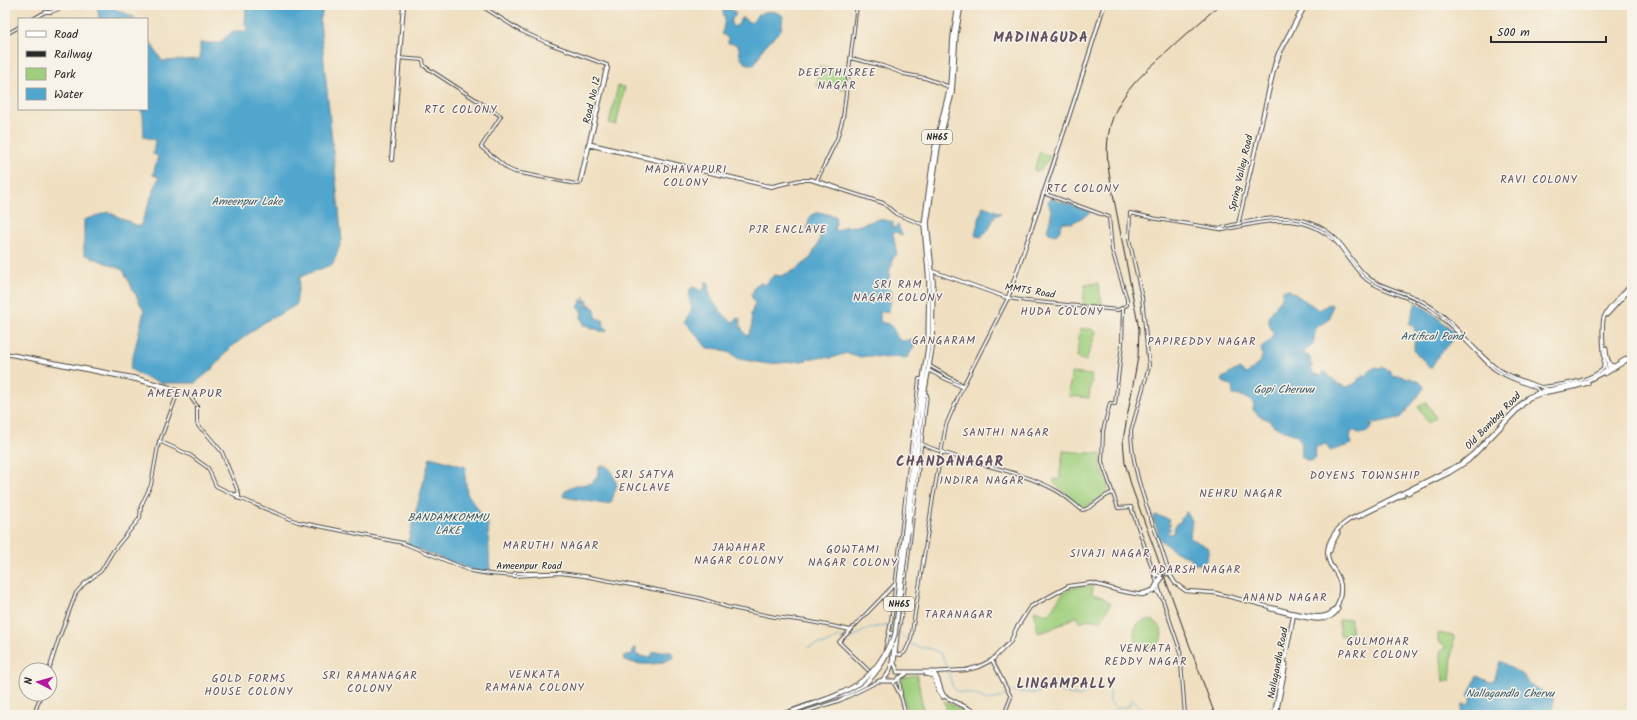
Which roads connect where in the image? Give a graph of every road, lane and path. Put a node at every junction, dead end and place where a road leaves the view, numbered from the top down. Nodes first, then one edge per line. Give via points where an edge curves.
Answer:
1 (69, 5) edge
2 (404, 5) edge
3 (480, 5) edge
4 (857, 5) edge
5 (960, 5) edge
6 (1103, 5) edge
7 (1305, 5) edge
8 (35, 18) edge
9 (18, 28) edge
10 (5, 35) edge
11 (399, 58) junction
12 (850, 58) junction
13 (950, 87) junction
14 (946, 110) junction
15 (589, 144) junction
16 (677, 165) junction
17 (817, 180) junction
18 (840, 189) junction
19 (1043, 193) junction
20 (924, 224) junction
21 (1238, 224) junction
22 (927, 247) junction
23 (931, 272) junction
24 (1632, 284) edge
25 (1632, 287) edge
26 (1008, 298) junction
27 (1123, 308) junction
28 (1611, 310) junction
29 (1435, 311) junction
30 (5, 353) edge
31 (1605, 356) junction
32 (1632, 356) edge
33 (1614, 366) junction
34 (930, 369) junction
35 (1608, 371) junction
36 (923, 379) junction
37 (963, 386) junction
38 (1542, 387) junction
39 (1548, 390) junction
40 (177, 391) junction
41 (1539, 392) junction
42 (924, 393) junction
43 (921, 403) junction
44 (1515, 410) junction
45 (159, 441) junction
46 (920, 444) junction
47 (941, 451) junction
48 (914, 464) junction
49 (1112, 493) junction
50 (239, 496) junction
51 (908, 513) junction
52 (1154, 574) junction
53 (1168, 574) junction
54 (1161, 577) junction
55 (1157, 582) junction
56 (895, 584) junction
57 (1157, 588) junction
58 (1140, 594) junction
59 (894, 599) junction
60 (903, 600) junction
61 (1336, 610) junction
62 (1295, 614) junction
63 (1303, 617) junction
64 (1294, 622) junction
65 (850, 630) junction
66 (890, 632) junction
67 (897, 634) junction
68 (888, 639) junction
69 (896, 643) junction
70 (893, 647) junction
71 (893, 654) junction
72 (992, 660) junction
73 (51, 662) edge
74 (870, 672) junction
75 (897, 672) junction
76 (933, 674) junction
77 (866, 675) junction
78 (899, 678) junction
79 (892, 680) junction
80 (879, 681) junction
81 (872, 684) junction
82 (901, 697) junction
83 (945, 698) junction
84 (38, 702) edge
85 (34, 715) edge
86 (779, 715) edge
87 (783, 715) edge
88 (787, 715) edge
89 (796, 715) edge
90 (906, 715) edge
91 (976, 715) edge
92 (981, 715) edge
93 (1004, 715) edge
94 (1185, 715) edge
95 (1275, 715) edge

1 - 8 street
2 - 11 street
3 - 15 street, Road No 12 via 521,31 607,65
4 - 12 street
5 - 13 highway, NH65 via 952,37
5 - 14 highway, NH65 via 953,87
6 - 19 main road
7 - 21 street, Spring Valley Road via 1274,65
9 - 10 street
11 - 11 street via 392,160 391,160 392,147
11 - 15 street, Road No 12 via 423,60 424,66 501,117 481,148 508,169 580,183
12 - 13 street
12 - 17 street via 842,123
13 - 14 highway, NH65
14 - 20 highway, NH65 via 934,151
14 - 22 highway, NH65 via 935,163 927,223
15 - 16 street
16 - 17 street via 769,186 804,178
16 - 18 street via 771,187 807,180
17 - 18 street
18 - 20 street via 883,203 896,214
19 - 26 main road
19 - 27 street via 1109,217 1112,250 1127,299 1127,305
20 - 22 highway, NH65
21 - 29 street via 1278,220 1310,225 1336,242 1361,275 1380,287
21 - 53 street via 1223,230 1130,213 1129,239 1142,297 1149,368 1131,431 1131,442 1141,488
22 - 23 highway, NH65
23 - 26 main road, MMTS Road
23 - 34 highway, NH65
23 - 36 highway, NH65 via 928,347
24 - 28 main road
25 - 28 main road
26 - 27 street, MMTS Road via 1114,310
26 - 37 street
27 - 49 street via 1115,404 1110,403 1103,431 1102,462
28 - 31 main road via 1606,316 1605,323
29 - 38 street via 1495,366
29 - 41 street via 1494,368 1506,376 1536,388
30 - 40 street
31 - 33 main road via 1610,365
31 - 35 main road
31 - 38 street via 1603,369 1598,372 1574,382
32 - 33 main road, Old Bombay Road
32 - 35 main road, Old Bombay Road
33 - 35 main road, Old Bombay Road
34 - 37 street
34 - 42 highway, NH65
35 - 39 main road, Old Bombay Road via 1585,382
35 - 44 main road, Old Bombay Road via 1581,386 1533,396
36 - 43 highway, NH65
36 - 51 street via 919,379
37 - 47 street via 946,425
38 - 39 street
39 - 41 main road, Old Bombay Road
40 - 45 street
40 - 50 street via 189,395 197,406 197,423 222,452
41 - 44 main road, Old Bombay Road via 1528,397
42 - 43 highway, NH65
42 - 46 street via 928,395
43 - 46 highway, NH65
43 - 48 highway, NH65
44 - 61 main road, Old Bombay Road via 1462,463 1349,520 1340,527 1328,546 1328,557 1341,584
45 - 50 street via 190,455 208,468 216,486
45 - 73 street via 151,485 141,506 140,518 113,551 101,571 76,593
46 - 47 street
46 - 48 highway, NH65
46 - 51 street
47 - 49 street via 1010,472 1051,488 1083,510 1104,495
47 - 71 street via 911,640 901,655
48 - 51 highway, NH65
49 - 52 street via 1118,508 1131,506
50 - 65 street, Ameenpur Road via 298,522 403,543 471,571 494,575 560,573 700,598 727,607
51 - 56 street
51 - 60 street
51 - 87 highway, NH65, bridge via 893,630 890,643 878,665 871,674 850,690
51 - 88 highway, NH65, bridge via 895,634 879,669 865,684 851,692
52 - 54 main road
52 - 55 street
53 - 62 main road via 1186,591 1212,593
53 - 62 main road via 1174,584 1184,591 1213,594
54 - 55 main road
54 - 57 main road
55 - 57 street
55 - 58 main road via 1153,590
56 - 59 street
56 - 65 street
57 - 58 main road via 1148,594
57 - 94 street via 1164,601 1180,650
58 - 72 main road via 1092,584 1070,586 1030,607 1011,641
59 - 60 street
59 - 66 street
60 - 67 street, bridge
61 - 62 main road via 1319,617
61 - 63 main road via 1333,616 1326,618
62 - 63 main road
62 - 64 main road, Nallagandla Road
62 - 95 main road, Nallagandla Road
63 - 64 main road
64 - 95 main road, Nallagandla Road
65 - 74 street via 839,642
66 - 67 main road
66 - 68 street
67 - 69 main road
68 - 70 main road via 893,638
68 - 74 street via 885,650
69 - 70 main road
69 - 71 main road
70 - 71 main road
71 - 75 main road
71 - 80 main road via 887,677
72 - 76 main road via 963,671
72 - 93 street via 1010,699
74 - 77 street
75 - 76 main road
75 - 78 main road
76 - 78 main road via 904,674
76 - 83 main road
76 - 83 main road via 940,693
77 - 81 street
77 - 86 street via 850,689
78 - 79 main road via 896,681
78 - 82 street
79 - 80 main road
79 - 82 street
80 - 81 street
81 - 89 street via 840,700
82 - 90 street
83 - 91 main road
83 - 92 main road
84 - 85 street

